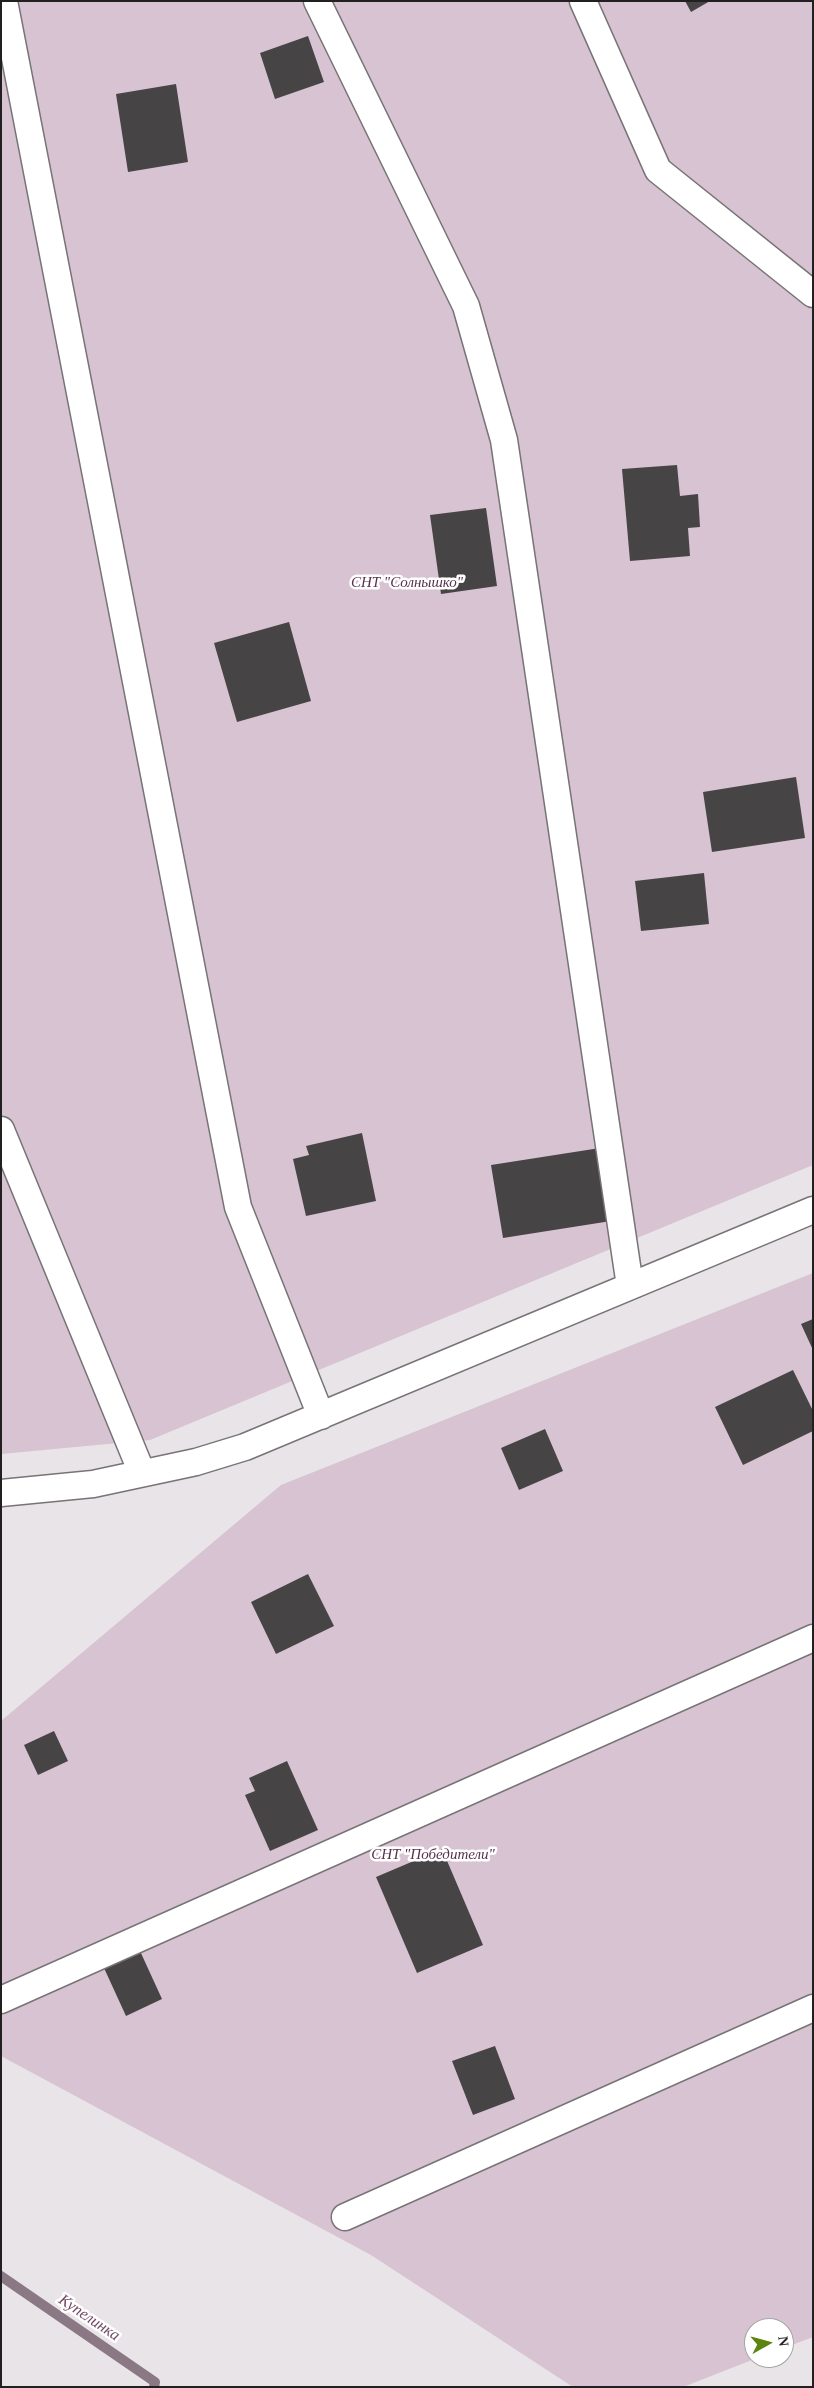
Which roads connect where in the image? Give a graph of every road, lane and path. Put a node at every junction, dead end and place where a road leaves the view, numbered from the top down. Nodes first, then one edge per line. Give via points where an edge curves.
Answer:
1 (4, 1) edge
2 (316, 1) edge
3 (583, 1) edge
4 (813, 294) edge
5 (1, 1130) edge
6 (813, 1210) edge
7 (630, 1286) junction
8 (321, 1416) junction
9 (142, 1473) junction
10 (1, 1493) edge
11 (813, 1638) edge
12 (1, 2000) edge
13 (813, 2008) edge
14 (345, 2217) dead end

1 - 8 street via 238,1207
2 - 7 street via 466,306 504,440
3 - 4 street via 658,170
5 - 9 street
6 - 7 street
7 - 8 street
8 - 9 street via 245,1448
9 - 10 street via 93,1484
11 - 12 street
13 - 14 street

